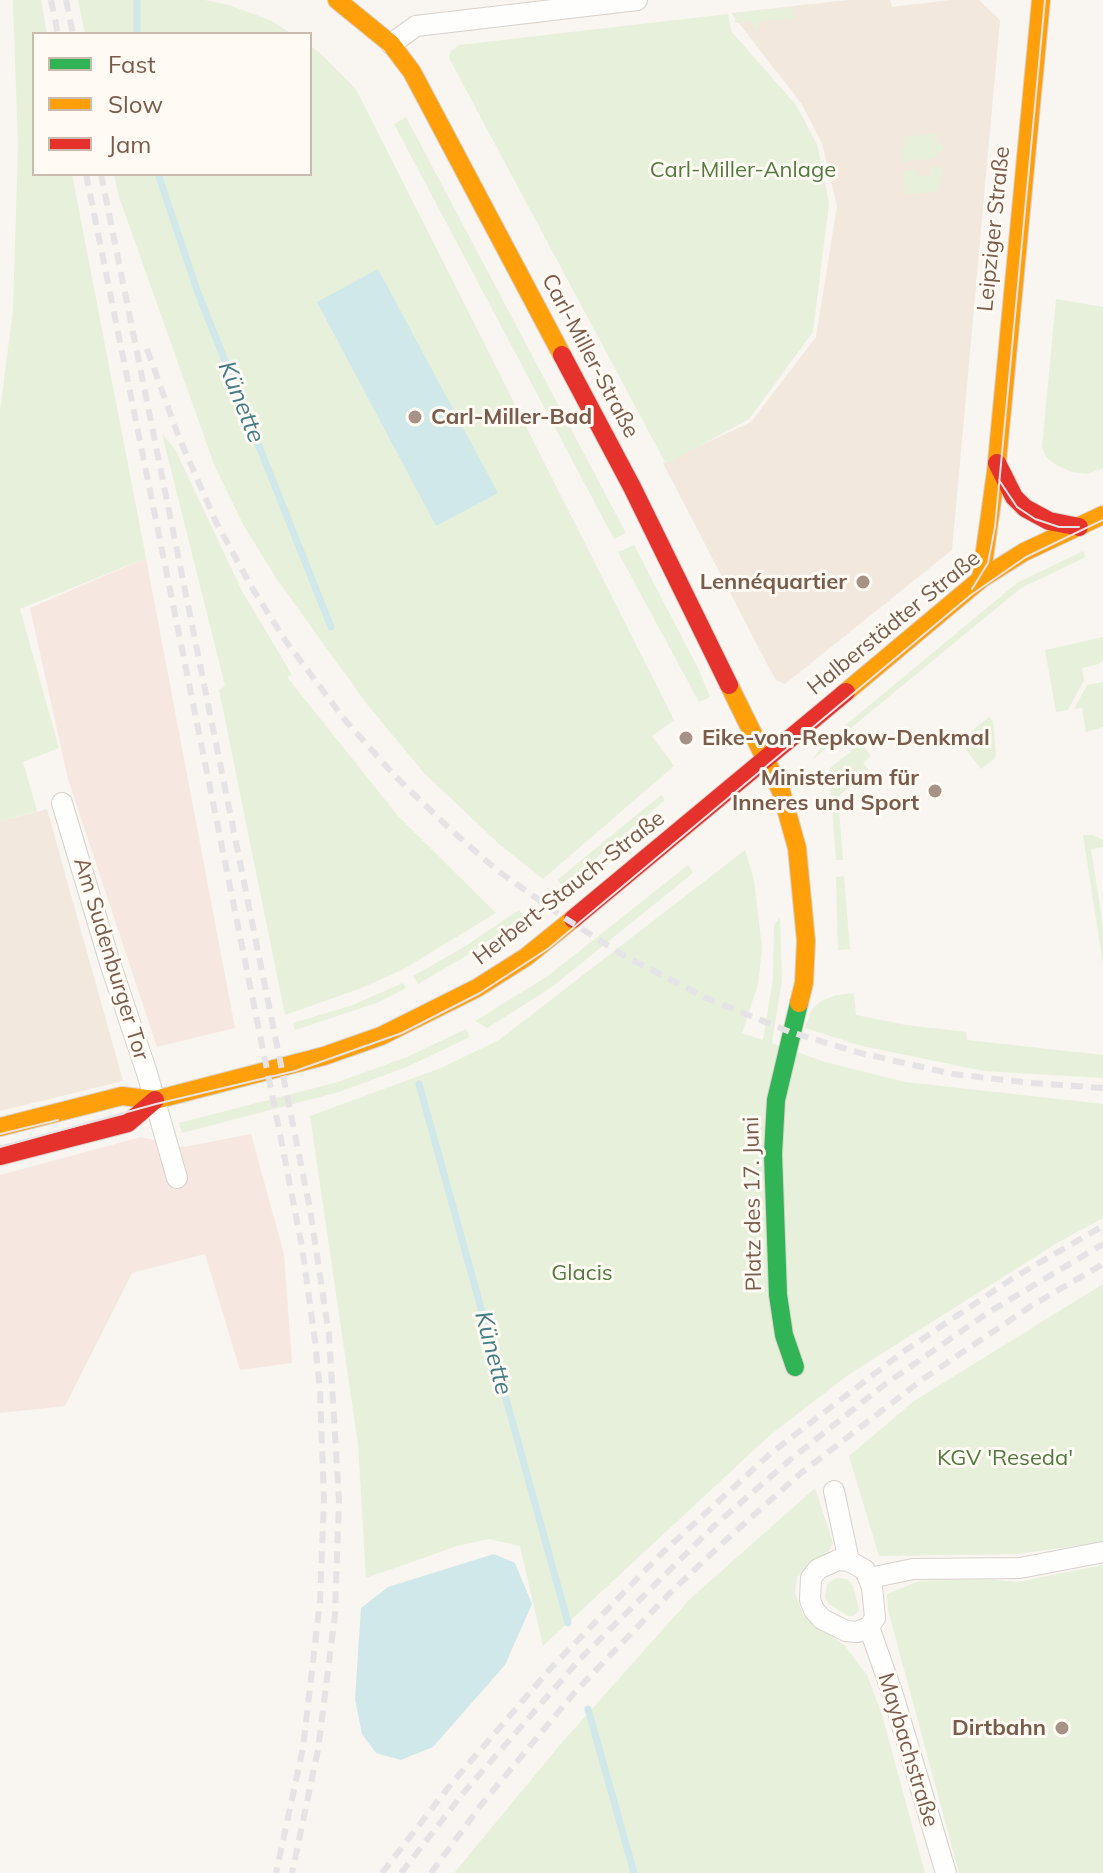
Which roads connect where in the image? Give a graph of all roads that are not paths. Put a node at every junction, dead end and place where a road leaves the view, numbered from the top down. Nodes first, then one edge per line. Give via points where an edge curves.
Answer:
1 (337, 0) edge
2 (637, 0) edge
3 (1041, 0) edge
4 (391, 44) junction
5 (997, 463) junction
6 (1103, 515) edge
7 (1079, 527) junction
8 (981, 579) junction
9 (767, 758) junction
10 (62, 803) dead end
11 (157, 1107) junction
12 (0, 1127) edge
13 (0, 1156) edge
14 (177, 1178) dead end
15 (795, 1367) dead end
16 (834, 1491) dead end
17 (1103, 1552) edge
18 (849, 1561) junction
19 (870, 1578) junction
20 (869, 1627) junction
21 (946, 1873) edge

1 - 4 main road, Carl-Miller-Straße
2 - 4 street via 416,26
3 - 5 main road, Leipziger Straße
4 - 9 main road, Carl-Miller-Straße via 412,72 632,487
5 - 7 main road via 1025,508 1049,521
5 - 8 main road, Leipziger Straße
6 - 7 main road, Halberstädter Straße
7 - 8 main road, Halberstädter Straße
8 - 9 main road, Halberstädter Straße
9 - 11 main road, Herbert-Stauch-Straße via 526,957 477,988 355,1046
9 - 15 main road, Platz des 17. Juni via 797,848 806,929 804,983 776,1100 773,1154 778,1295
10 - 11 street, Am Sudenburger Tor
11 - 12 main road via 122,1096
11 - 13 main road via 128,1123
11 - 14 street, Am Sudenburger Tor
16 - 18 street
17 - 19 street via 1020,1568 913,1569
18 - 19 street
18 - 20 street via 818,1569 811,1578 810,1600 822,1619 846,1631
19 - 20 street, Maybachstraße via 876,1607
20 - 21 street, Maybachstraße

